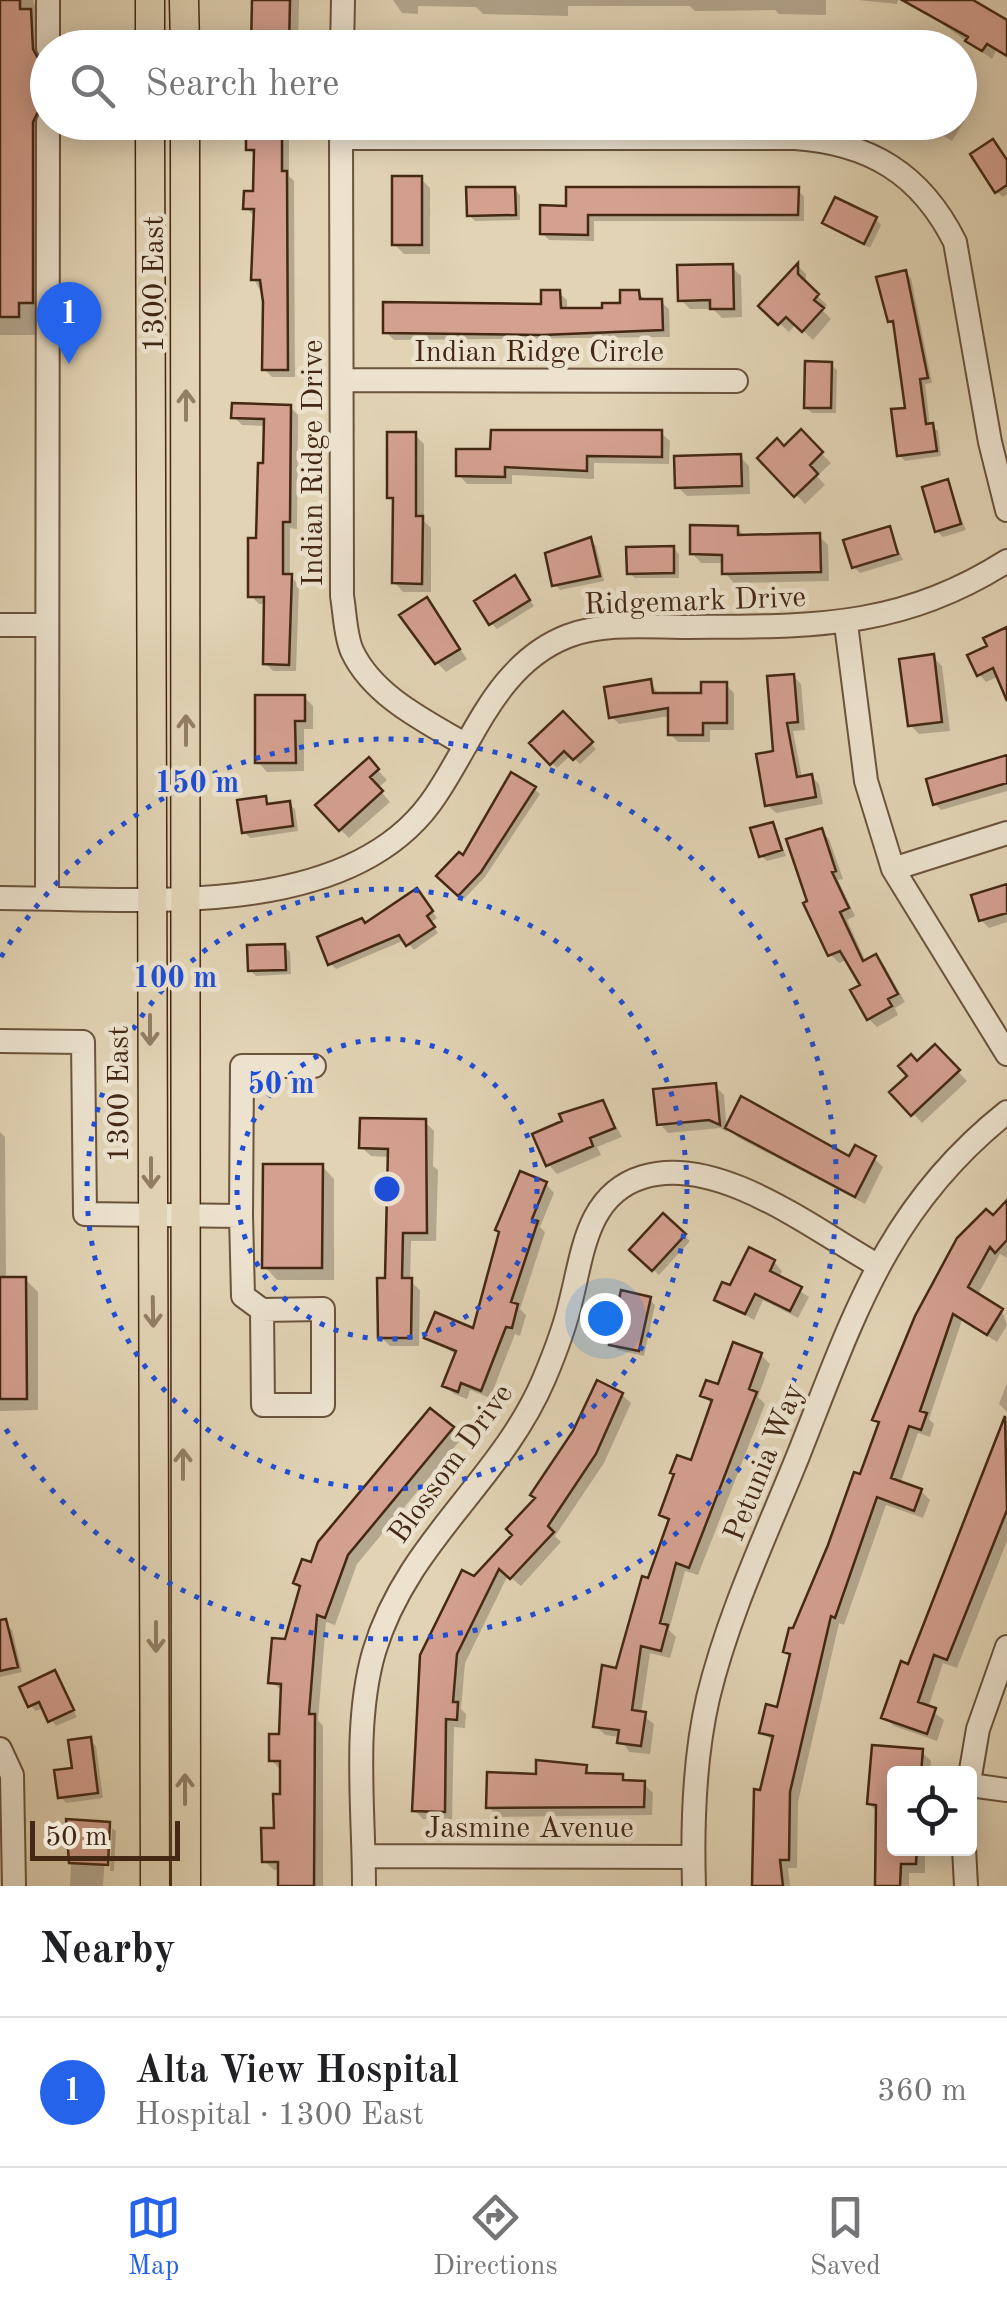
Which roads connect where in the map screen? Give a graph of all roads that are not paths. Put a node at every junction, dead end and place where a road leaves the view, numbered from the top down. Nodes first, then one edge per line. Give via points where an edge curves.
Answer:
1 (48, 0) edge
2 (150, 0) edge
3 (184, 0) edge
4 (342, 0) edge
5 (48, 30) edge
6 (150, 30) edge
7 (184, 30) edge
8 (342, 30) edge
9 (48, 140) edge
10 (150, 140) edge
11 (185, 140) edge
12 (341, 140) edge
13 (832, 140) edge
14 (342, 380) junction
15 (736, 381) dead end
16 (1007, 510) edge
17 (1007, 562) edge
18 (846, 624) junction
19 (0, 625) edge
20 (47, 625) junction
21 (466, 745) junction
22 (1007, 833) edge
23 (893, 869) junction
24 (150, 897) junction
25 (184, 897) junction
26 (0, 898) edge
27 (47, 898) junction
28 (0, 1041) edge
29 (1007, 1054) edge
30 (314, 1066) dead end
31 (1007, 1112) edge
32 (151, 1214) junction
33 (182, 1215) junction
34 (242, 1216) junction
35 (876, 1265) junction
36 (262, 1310) junction
37 (1007, 1648) edge
38 (0, 1748) edge
39 (972, 1766) edge
40 (977, 1786) edge
41 (1007, 1790) edge
42 (364, 1856) junction
43 (964, 1856) edge
44 (693, 1857) junction
45 (14, 1886) edge
46 (155, 1886) edge
47 (186, 1886) edge
48 (364, 1886) edge
49 (694, 1886) edge
50 (966, 1886) edge

1 - 5 street
2 - 6 main road
3 - 7 main road
4 - 8 street
9 - 20 street
10 - 24 main road, 1300 East
25 -> 11 main road, 1300 East
12 - 14 street, Indian Ridge Drive
13 - 16 street via 895,167 941,214 955,242
14 - 15 street, Indian Ridge Circle
14 - 21 street, Indian Ridge Drive via 342,596 350,648 370,678 401,705
17 - 18 street, Ridgemark Drive via 931,602
18 - 21 street, Ridgemark Drive via 610,627 572,634 516,669
18 - 23 street via 866,781
19 - 20 street
20 - 27 street
21 - 25 street, Ridgemark Drive via 424,812 360,863 283,889
22 - 23 street
23 - 29 street
24 - 25 street, Ridgemark Drive
24 - 27 street, Ridgemark Drive
24 -> 32 main road, 1300 East
25 - 33 main road, 1300 East
26 - 27 street, Ridgemark Drive
28 - 32 street via 84,1042 85,1214
30 - 34 street via 242,1066
31 - 35 street, Petunia Way via 925,1191
32 - 33 street
32 -> 46 main road, 1300 East
33 - 34 street
47 -> 33 main road, 1300 East
34 - 36 street via 243,1296
35 - 42 street, Blossom Drive via 703,1173 670,1170 638,1178 612,1196 592,1221 537,1396 492,1467 432,1537 388,1610 366,1693
35 - 44 street, Petunia Way via 722,1652 699,1746
36 - 36 street via 263,1405 322,1405 322,1309
37 - 39 street
38 - 45 street via 12,1775
40 - 41 street
42 - 44 street, Jasmine Avenue
42 - 48 street, Blossom Drive
43 - 50 street
44 - 49 street, Petunia Way

